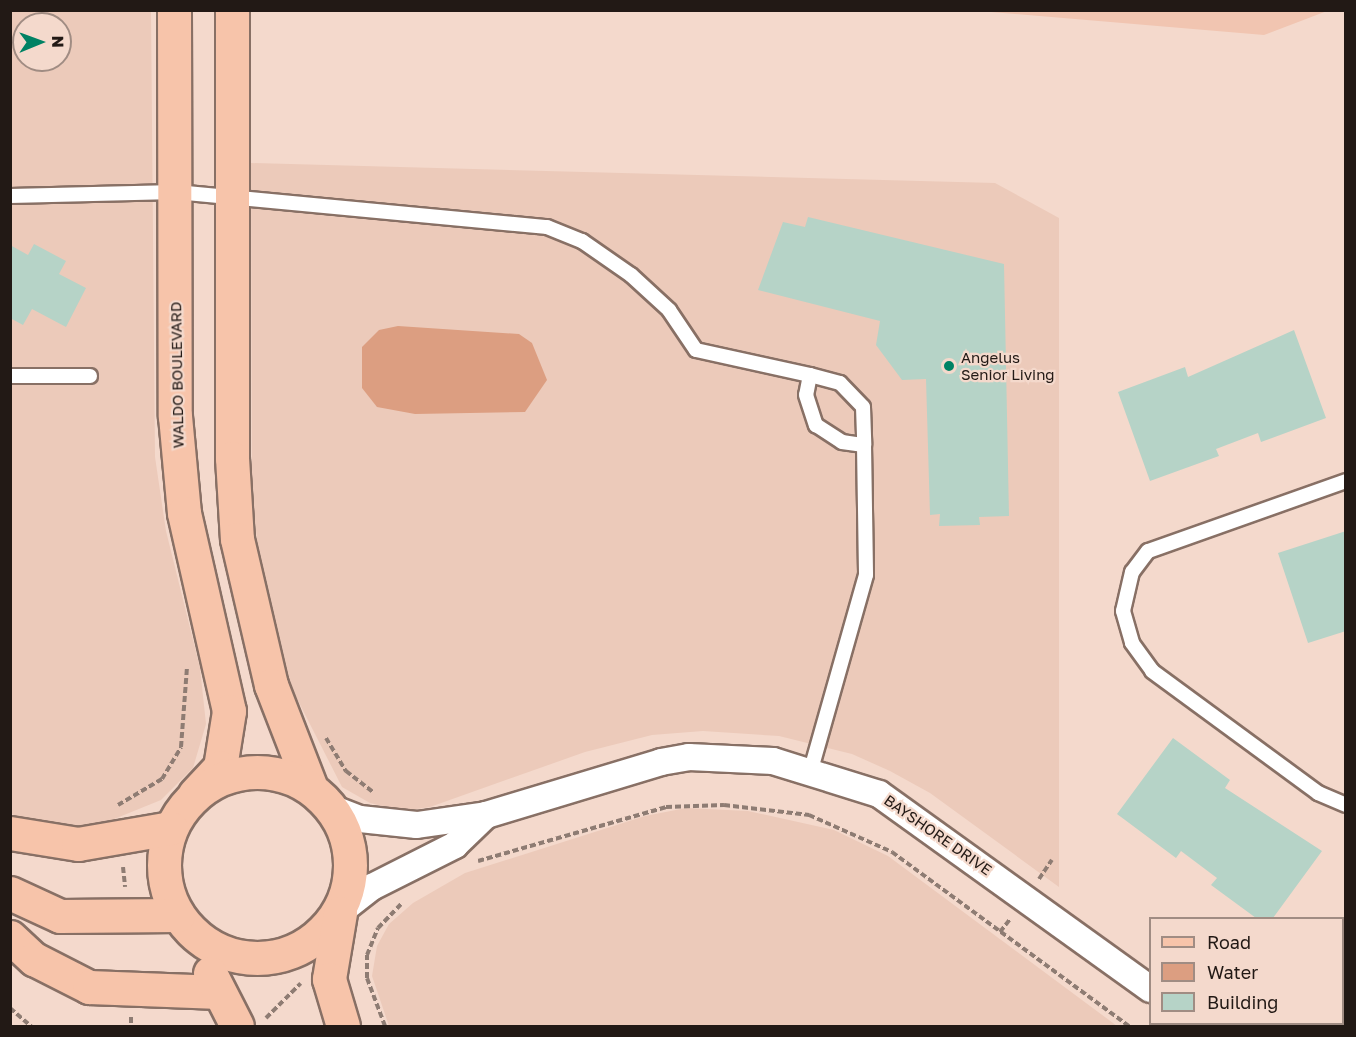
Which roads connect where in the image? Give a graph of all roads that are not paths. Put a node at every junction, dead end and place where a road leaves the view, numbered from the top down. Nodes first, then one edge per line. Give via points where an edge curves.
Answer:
1 (174, 10) edge
2 (232, 10) edge
3 (176, 192) junction
4 (10, 196) edge
5 (234, 196) junction
6 (810, 375) junction
7 (10, 376) edge
8 (90, 376) dead end
9 (864, 445) junction
10 (1346, 481) edge
11 (811, 771) junction
12 (195, 794) junction
13 (321, 798) junction
14 (1346, 805) edge
15 (486, 815) junction
16 (171, 828) junction
17 (10, 833) edge
18 (10, 893) edge
19 (340, 911) junction
20 (187, 926) junction
21 (10, 937) edge
22 (1149, 989) edge
23 (219, 992) junction
24 (237, 1026) edge
25 (343, 1026) edge

1 - 3 main road, WALDO BOULEVARD
2 - 5 main road
3 - 4 lane
3 - 5 lane
3 - 12 main road, WALDO BOULEVARD via 175,416 180,477 229,711 220,767
5 - 6 lane via 547,227 582,241 631,275 669,310 696,350
5 - 13 main road via 232,458 237,539 271,685
6 - 9 lane via 840,382 863,407
6 - 9 lane via 806,395 816,425 842,442
7 - 8 lane
9 - 11 lane via 866,575
10 - 14 lane via 1148,551 1132,572 1123,611 1132,643 1152,671 1318,793
11 - 15 street, BAYSHORE DRIVE via 773,761 689,757 622,771
11 - 22 street, BAYSHORE DRIVE via 879,794 933,828
12 - 13 main road via 221,778 252,771 283,775
12 - 16 main road
13 - 15 street via 394,825
13 - 19 main road via 345,833 350,861
15 - 19 street via 455,845 372,887
16 - 17 main road via 78,844
16 - 20 main road via 165,877
18 - 20 main road via 60,915
19 - 20 main road via 321,936 274,957 238,956
19 - 25 main road via 329,979
20 - 23 main road
21 - 23 main road via 34,960 89,987
23 - 24 main road

